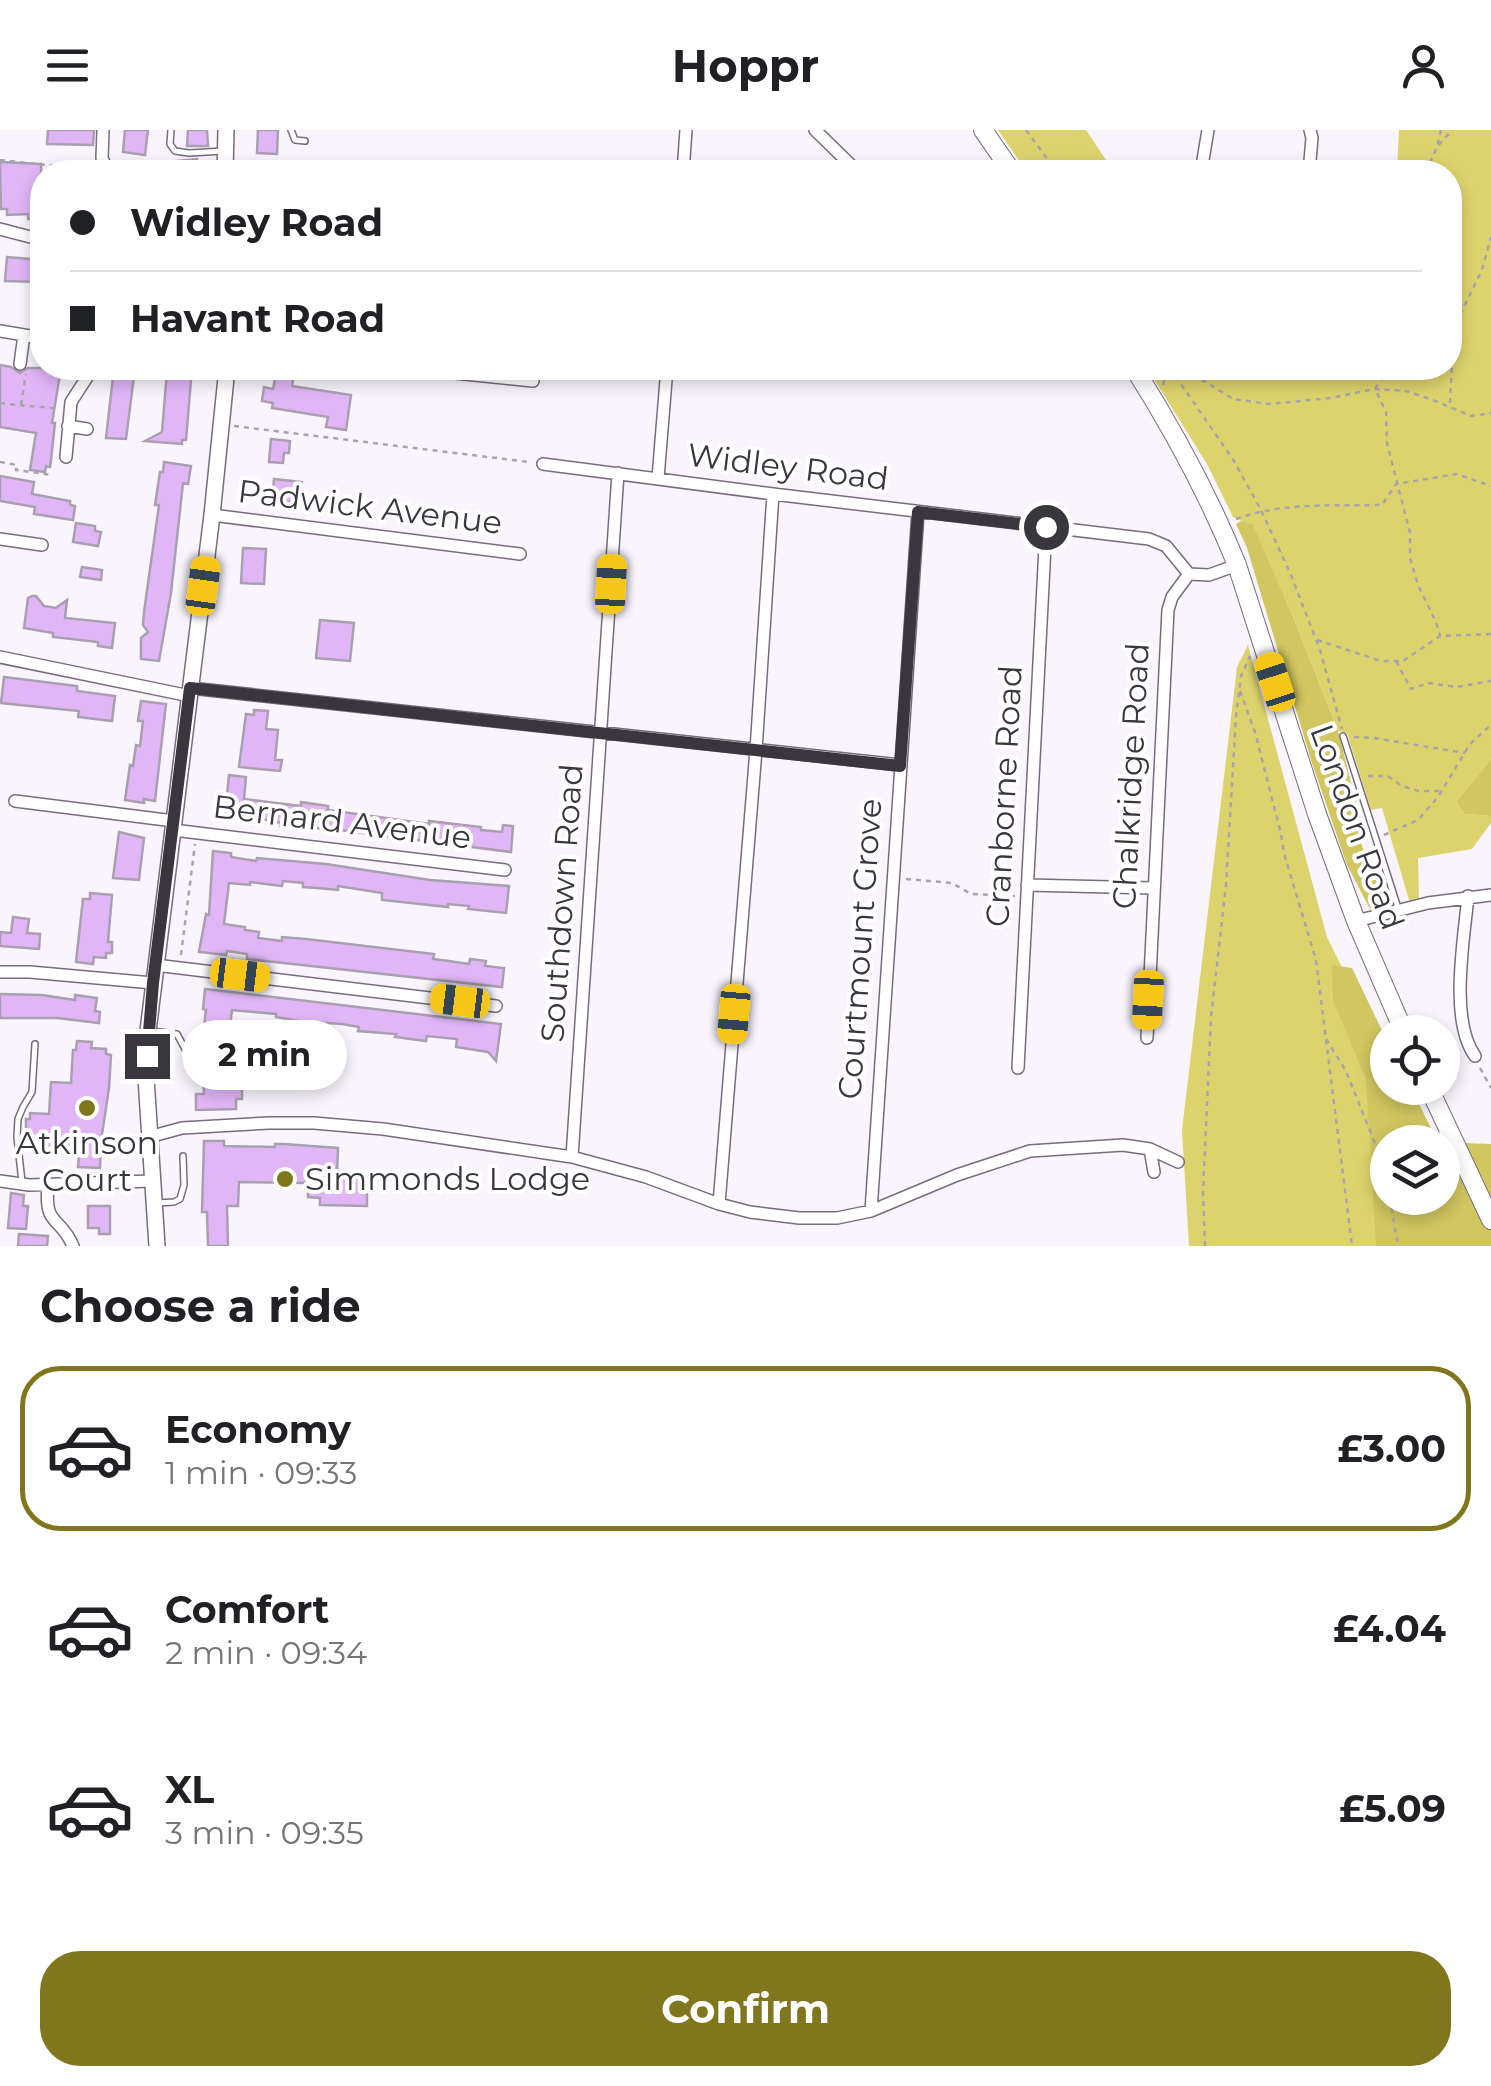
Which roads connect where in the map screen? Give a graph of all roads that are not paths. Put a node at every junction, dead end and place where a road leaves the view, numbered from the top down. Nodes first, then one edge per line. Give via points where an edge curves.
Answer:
1 (103, 130) edge
2 (171, 130) edge
3 (226, 130) edge
4 (290, 130) edge
5 (686, 130) edge
6 (815, 130) edge
7 (984, 130) edge
8 (1208, 130) edge
9 (1310, 130) edge
10 (305, 141) dead end
11 (224, 151) junction
12 (103, 160) edge
13 (224, 160) edge
14 (684, 160) edge
15 (846, 160) edge
16 (1004, 160) edge
17 (1203, 160) edge
18 (1310, 160) edge
19 (0, 229) edge
20 (30, 237) edge
21 (0, 331) edge
22 (24, 335) junction
23 (30, 336) edge
24 (20, 364) road end
25 (86, 380) edge
26 (226, 380) edge
27 (524, 380) edge
28 (666, 380) edge
29 (1141, 380) edge
30 (534, 381) dead end
31 (68, 426) junction
32 (87, 429) dead end
33 (66, 458) dead end
34 (543, 464) road end
35 (618, 473) junction
36 (658, 478) junction
37 (773, 494) junction
38 (918, 512) junction
39 (212, 515) junction
40 (1046, 527) junction
41 (0, 538) edge
42 (42, 545) dead end
43 (520, 554) dead end
44 (1237, 565) junction
45 (1189, 574) junction
46 (0, 657) edge
47 (190, 692) junction
48 (602, 732) junction
49 (1344, 736) road end
50 (756, 750) junction
51 (900, 766) junction
52 (16, 801) dead end
53 (173, 826) junction
54 (505, 870) dead end
55 (1153, 888) junction
56 (1027, 891) junction
57 (1491, 895) edge
58 (1468, 896) junction
59 (1399, 910) junction
60 (1356, 922) junction
61 (155, 965) junction
62 (0, 972) edge
63 (153, 983) junction
64 (496, 1006) dead end
65 (1397, 1015) edge
66 (148, 1030) junction
67 (1146, 1038) dead end
68 (35, 1044) dead end
69 (193, 1052) dead end
70 (1474, 1056) road end
71 (1018, 1068) dead end
72 (1436, 1105) edge
73 (149, 1137) junction
74 (1150, 1149) junction
75 (183, 1156) dead end
76 (572, 1157) junction
77 (1178, 1162) dead end
78 (1154, 1172) dead end
79 (0, 1181) edge
80 (152, 1181) junction
81 (22, 1185) junction
82 (48, 1186) junction
83 (154, 1203) junction
84 (719, 1204) junction
85 (871, 1211) junction
86 (1491, 1220) edge
87 (73, 1246) edge
88 (157, 1246) edge

1 - 12 street
2 - 11 lane via 175,151
3 - 11 street
4 - 10 lane via 295,140
5 - 14 street
6 - 15 street
7 - 16 main road
8 - 17 street
9 - 18 street
11 - 13 street
19 - 20 street
21 - 22 street
22 - 23 street
22 - 24 street
25 - 31 street via 71,402
26 - 39 street
27 - 30 street
28 - 36 street
29 - 44 main road, London Road via 1200,480
31 - 32 street
31 - 33 street
34 - 35 street, Widley Road
35 - 36 street, Widley Road
35 - 48 street, Southdown Road
36 - 37 street, Widley Road
37 - 38 street, Widley Road
37 - 50 street
38 - 40 street, Widley Road
38 - 51 street, Courtmount Grove
39 - 43 street, Padwick Avenue
39 - 47 street
40 - 45 street, Widley Road via 1149,538 1166,546
40 - 56 street, Cranborne Road
41 - 42 street
44 - 45 street
44 - 60 main road, London Road
45 - 55 street, Chalkridge Road via 1168,610
46 - 47 street
47 - 48 street
47 - 53 street
48 - 50 street
48 - 76 street, Southdown Road
49 - 59 lane
50 - 51 street
50 - 84 street
51 - 85 street, Courtmount Grove
52 - 53 street, Bernard Avenue
53 - 54 street, Bernard Avenue
53 - 61 street
55 - 56 street
55 - 67 street, Chalkridge Road
56 - 71 street, Cranborne Road
57 - 58 street
58 - 59 street
58 - 70 street via 1459,992
59 - 60 street
60 - 65 main road, London Road
61 - 63 street
61 - 64 street
62 - 63 street
63 - 66 street
66 - 69 lane via 177,1034
66 - 73 street
68 - 81 lane via 32,1092 18,1120
72 - 86 main road
73 - 76 street via 196,1127 314,1123
73 - 80 street
74 - 77 street
74 - 78 street
74 - 85 street via 1122,1144 1030,1151
75 - 83 lane via 180,1199
76 - 84 street
79 - 81 street
80 - 82 street
80 - 83 street
81 - 82 street
82 - 87 street via 50,1216
83 - 88 street
84 - 85 street via 800,1218

